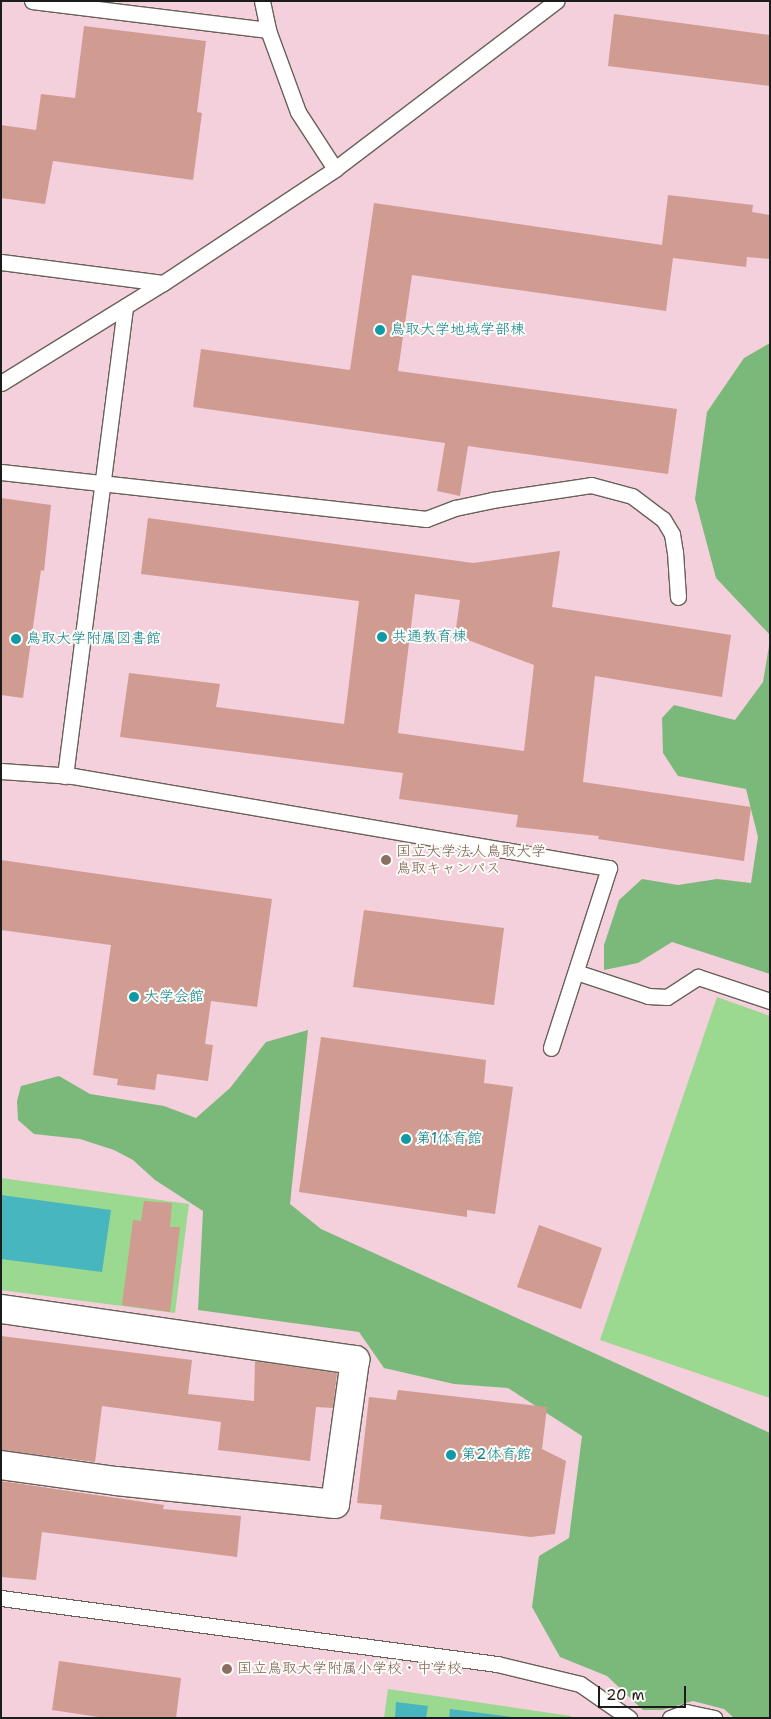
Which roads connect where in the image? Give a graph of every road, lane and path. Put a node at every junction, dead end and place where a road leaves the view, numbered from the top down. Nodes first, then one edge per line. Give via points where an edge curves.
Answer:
1 (32, 1) edge
2 (262, 1) edge
3 (556, 1) edge
4 (268, 30) junction
5 (335, 169) junction
6 (1, 262) edge
7 (163, 283) junction
8 (125, 307) junction
9 (1, 383) edge
10 (1, 472) edge
11 (102, 484) junction
12 (678, 598) dead end
13 (1, 771) edge
14 (65, 776) junction
15 (576, 972) junction
16 (770, 1001) edge
17 (551, 1048) dead end
18 (1, 1309) edge
19 (1, 1465) edge
20 (1, 1598) edge
21 (629, 1718) edge
22 (670, 1718) edge
23 (714, 1718) edge

1 - 4 lane
2 - 4 lane
3 - 5 lane
4 - 5 lane via 298,112
5 - 7 lane
6 - 7 lane
7 - 8 lane
8 - 9 lane
8 - 11 lane
10 - 11 lane
11 - 12 lane via 426,519 455,508 533,492 591,485 612,489 646,505 663,519 672,534 678,571
11 - 14 lane
13 - 14 lane
14 - 15 lane via 609,868
15 - 16 lane via 648,996 667,997 698,977
15 - 17 lane
18 - 19 street via 355,1360 335,1504 116,1481
20 - 21 lane via 497,1664 580,1684
22 - 23 lane via 686,1712

